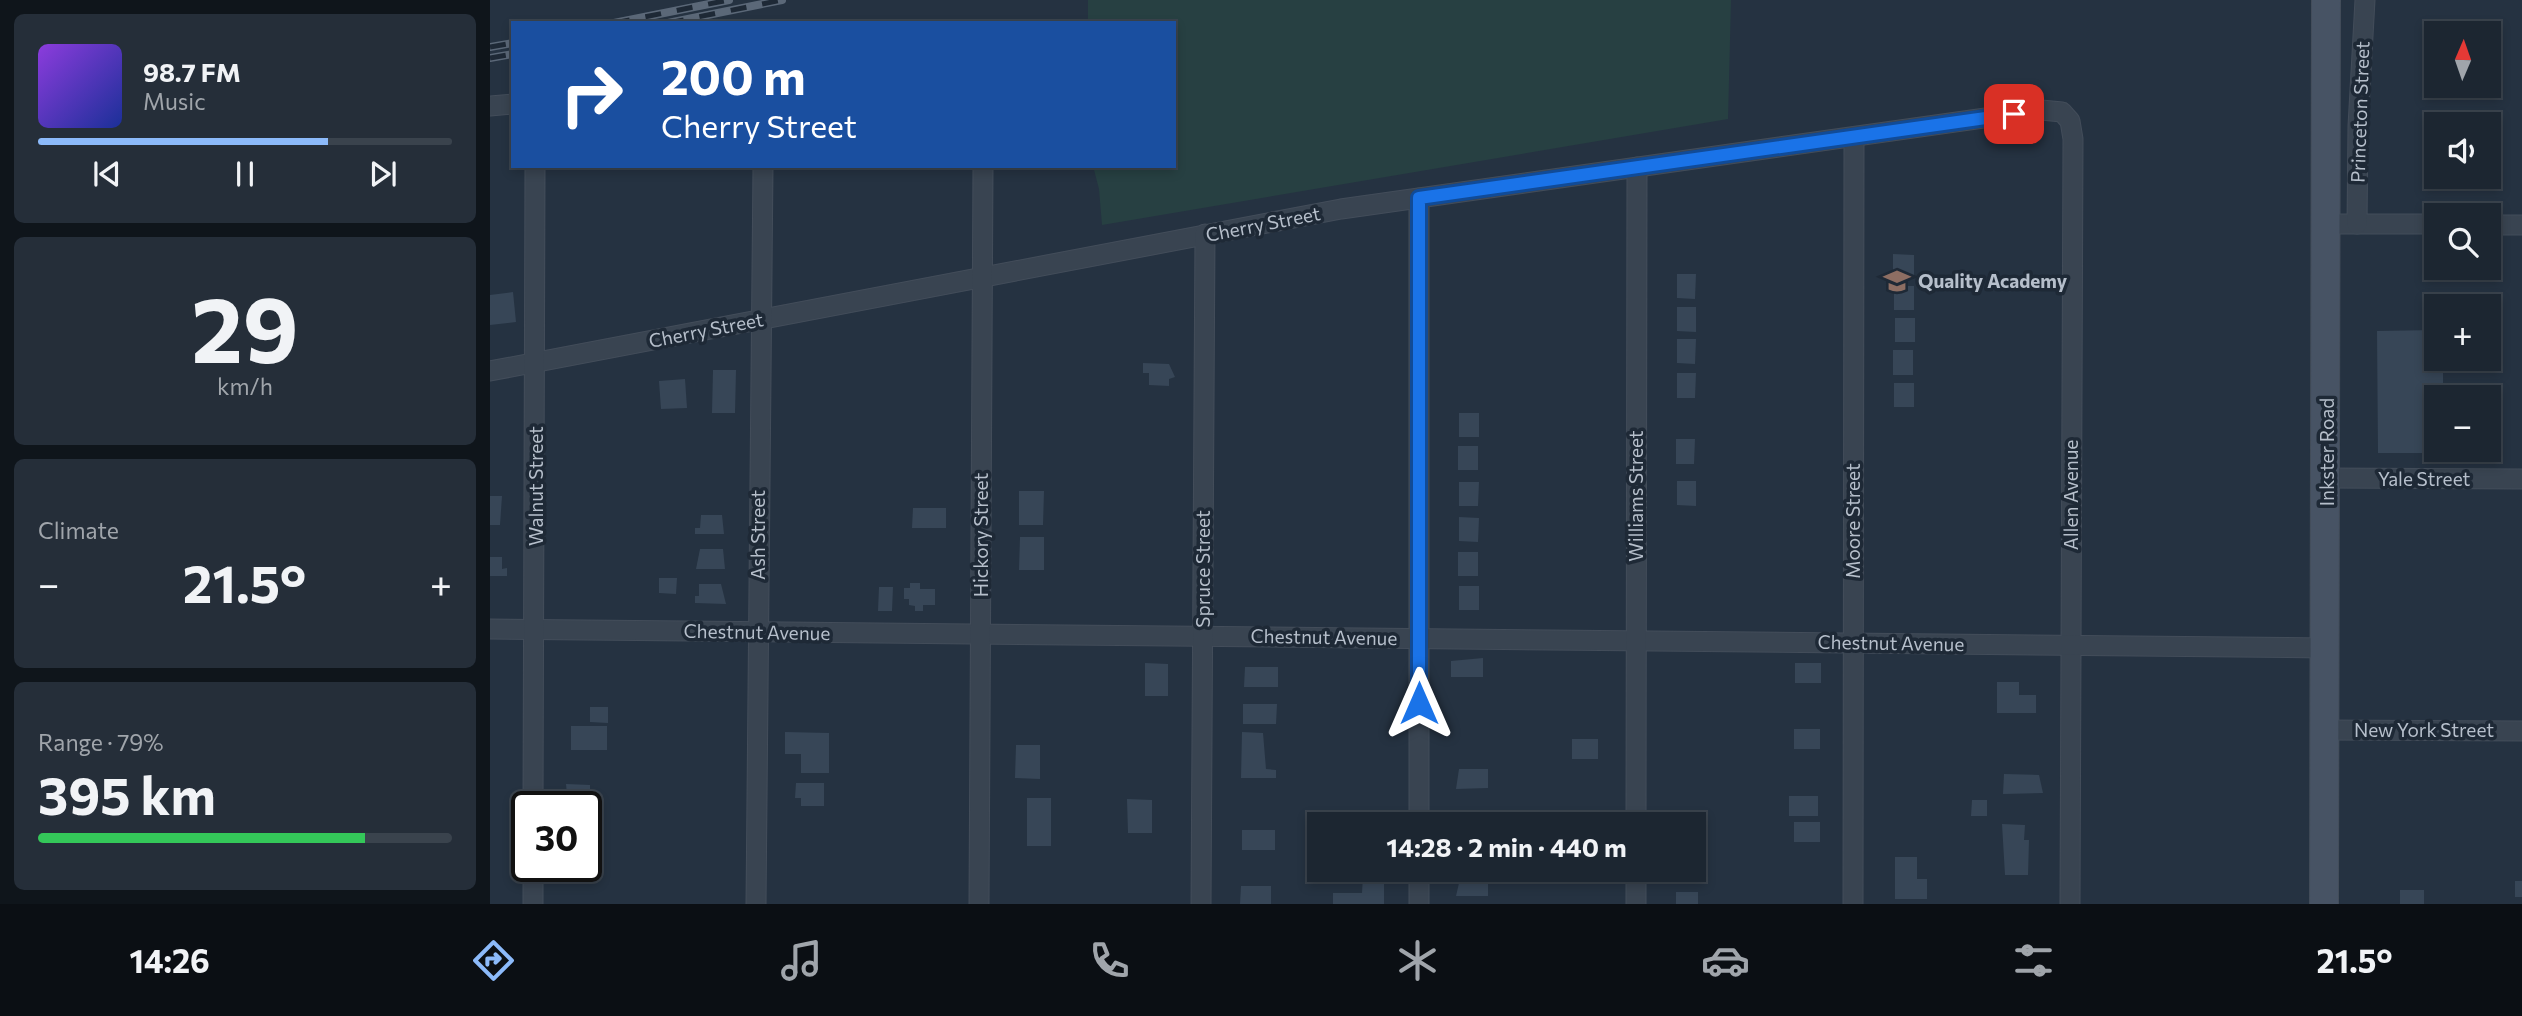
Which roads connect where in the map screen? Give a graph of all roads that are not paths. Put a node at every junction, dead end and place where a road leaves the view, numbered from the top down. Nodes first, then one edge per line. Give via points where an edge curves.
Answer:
1 (2326, 0) edge
2 (2365, 0) edge
3 (511, 104) edge
4 (490, 106) edge
5 (2041, 110) joint
6 (1854, 137) junction
7 (1637, 167) junction
8 (535, 168) edge
9 (763, 168) edge
10 (984, 168) edge
11 (1419, 198) junction
12 (2326, 224) junction
13 (2357, 224) junction
14 (2424, 224) edge
15 (2501, 225) edge
16 (2522, 225) edge
17 (1205, 234) junction
18 (982, 277) junction
19 (760, 319) junction
20 (537, 362) junction
21 (490, 371) edge
22 (2327, 478) junction
23 (2522, 479) edge
24 (490, 629) edge
25 (535, 629) junction
26 (758, 632) junction
27 (981, 634) junction
28 (1203, 636) junction
29 (1419, 638) junction
30 (1636, 640) junction
31 (1853, 643) junction
32 (2071, 645) junction
33 (2326, 648) junction
34 (2325, 730) junction
35 (2522, 731) edge
36 (533, 791) edge
37 (1419, 812) edge
38 (1636, 812) edge
39 (533, 882) edge
40 (1419, 882) edge
41 (1636, 882) edge
42 (533, 904) edge
43 (756, 904) edge
44 (979, 904) edge
45 (1201, 904) edge
46 (1419, 904) edge
47 (1636, 904) edge
48 (1853, 904) edge
49 (2070, 904) edge
50 (2324, 904) edge

1 - 12 main road, Inkster Road
2 - 13 street, Princeton Street
3 - 4 street
5 - 6 street, Cherry Street
5 - 32 street, Allen Avenue via 2062,112 2070,121 2073,139
6 - 7 street, Cherry Street
6 - 31 street, Moore Street
7 - 11 street, Cherry Street
7 - 30 street, Williams Street
8 - 20 street, Walnut Street
9 - 19 street, Ash Street
10 - 18 street, Hickory Street
11 - 17 street, Cherry Street
11 - 29 street
12 - 13 street
12 - 22 main road, Inkster Road
13 - 14 street
15 - 16 street
17 - 18 street, Cherry Street
17 - 28 street, Spruce Street
18 - 19 street, Cherry Street
18 - 27 street, Hickory Street
19 - 20 street, Cherry Street
19 - 26 street, Ash Street
20 - 21 street, Cherry Street
20 - 25 street, Walnut Street
22 - 23 street, Yale Street
22 - 33 main road, Inkster Road
24 - 25 street, Chestnut Avenue
25 - 26 street, Chestnut Avenue
25 - 36 street, Walnut Street
26 - 27 street, Chestnut Avenue
26 - 43 street, Ash Street
27 - 28 street, Chestnut Avenue
27 - 44 street, Hickory Street
28 - 29 street, Chestnut Avenue
28 - 45 street, Spruce Street
29 - 30 street, Chestnut Avenue
29 - 37 street
30 - 31 street, Chestnut Avenue
30 - 38 street, Williams Street
31 - 32 street, Chestnut Avenue
31 - 48 street, Moore Street
32 - 33 street, Chestnut Avenue
32 - 49 street, Allen Avenue
33 - 34 main road, Inkster Road
34 - 35 street, New York Street
34 - 50 main road, Inkster Road
39 - 42 street
40 - 46 street
41 - 47 street

